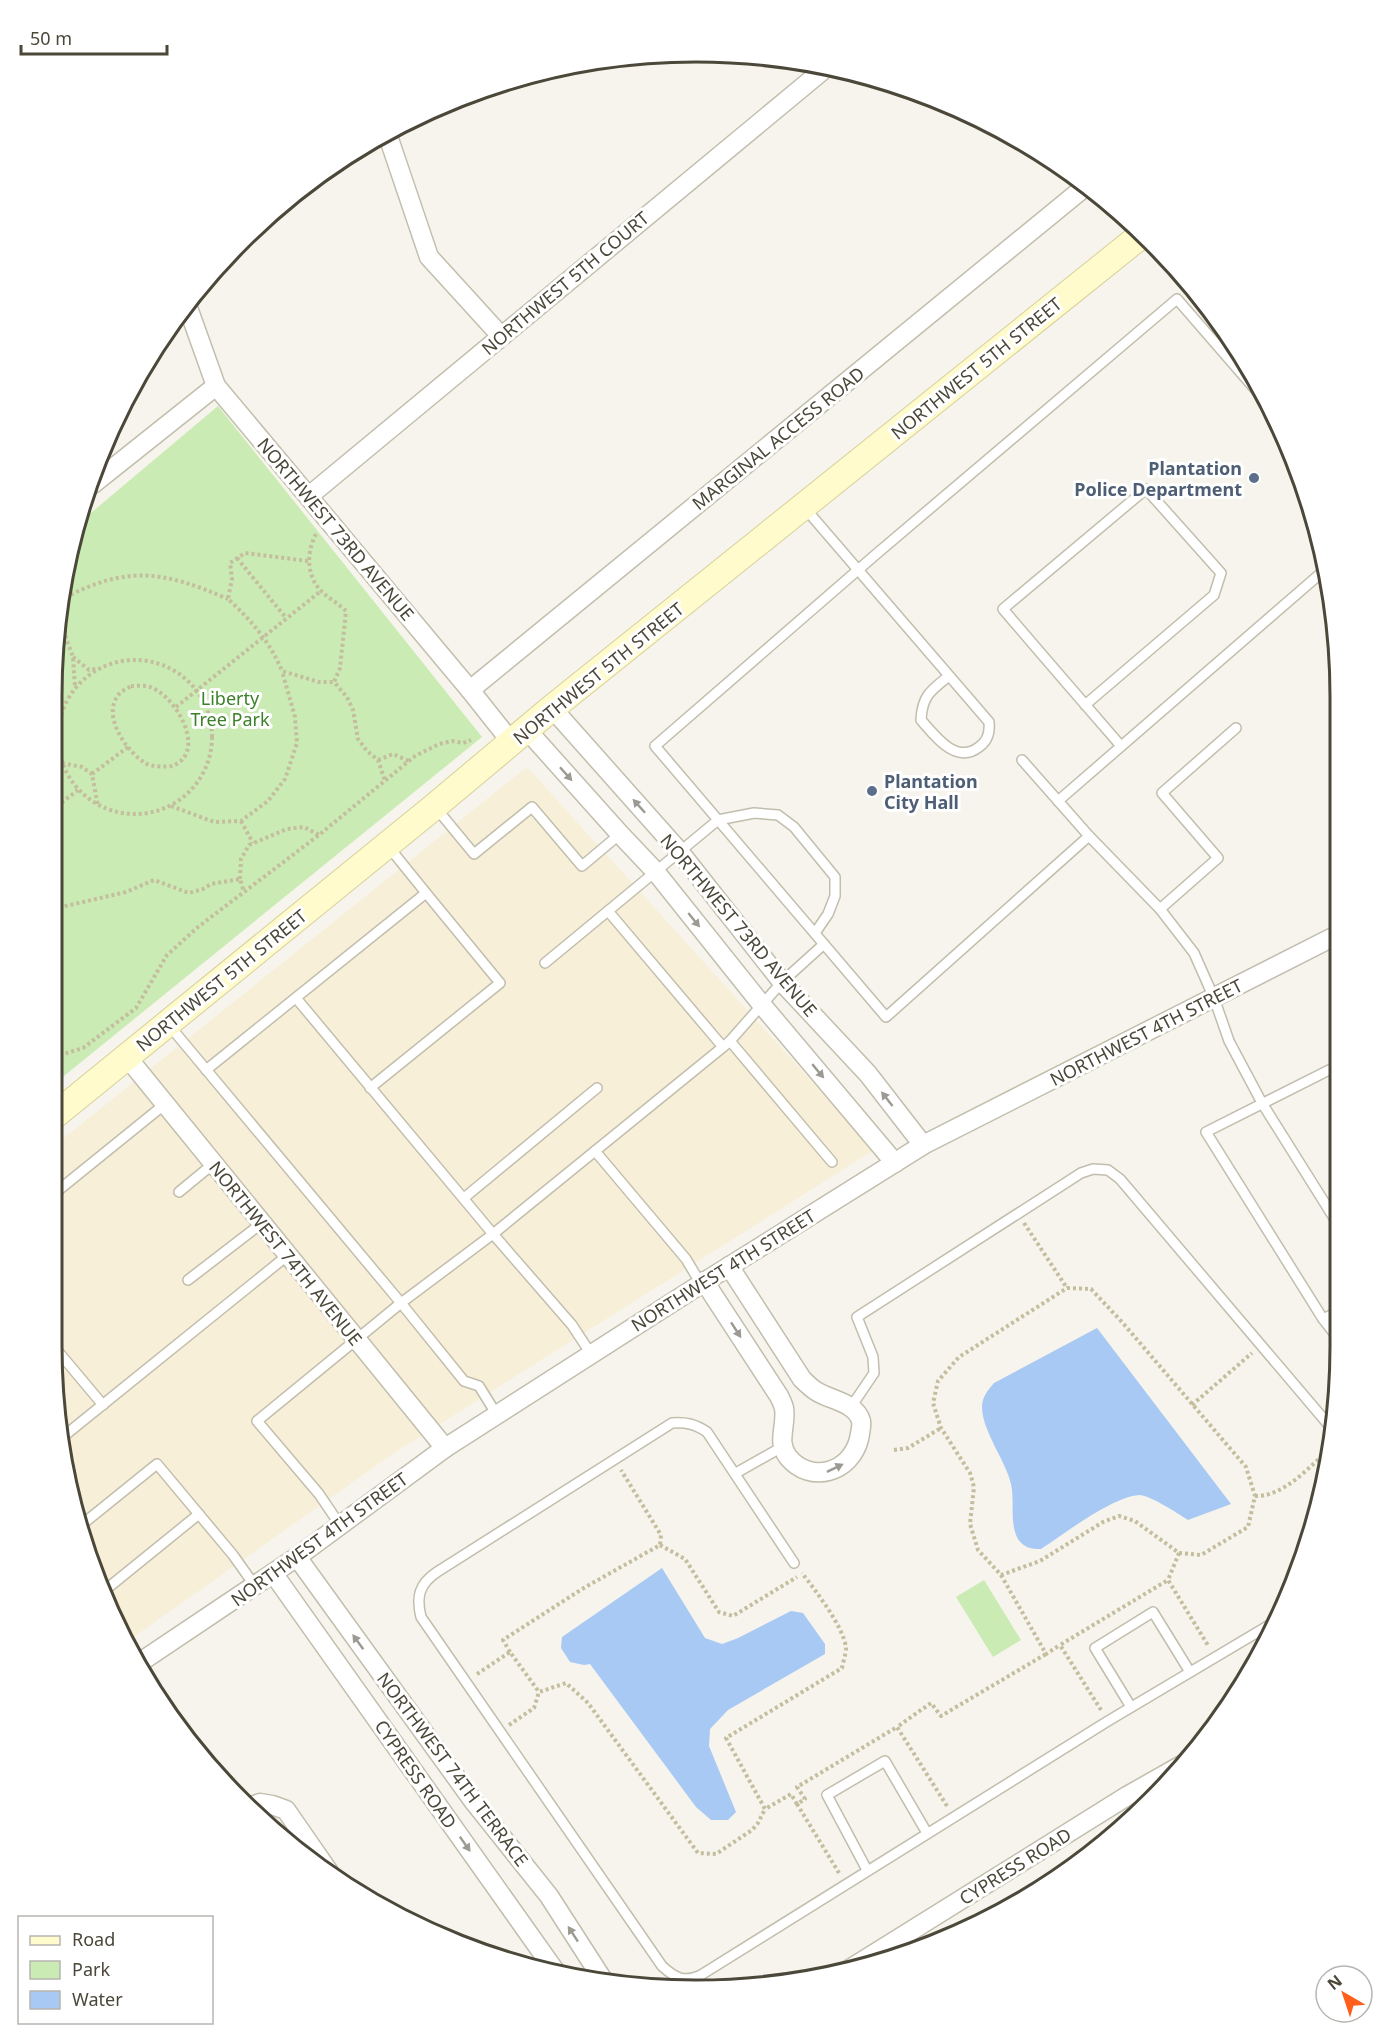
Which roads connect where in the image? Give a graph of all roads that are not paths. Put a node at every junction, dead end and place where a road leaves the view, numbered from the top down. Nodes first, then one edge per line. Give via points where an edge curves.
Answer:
1 (812, 73) edge
2 (390, 141) edge
3 (1080, 191) edge
4 (1136, 239) edge
5 (190, 314) edge
6 (501, 336) junction
7 (1242, 374) edge
8 (216, 386) junction
9 (100, 478) edge
10 (309, 496) junction
11 (804, 507) junction
12 (857, 570) junction
13 (1319, 575) edge
14 (949, 676) junction
15 (470, 690) junction
16 (1085, 705) junction
17 (552, 708) junction
18 (1236, 728) dead end
19 (519, 736) junction
20 (1121, 746) junction
21 (1022, 760) dead end
22 (1058, 801) junction
23 (435, 806) junction
24 (718, 820) junction
25 (620, 834) junction
26 (1089, 836) junction
27 (387, 845) junction
28 (679, 852) junction
29 (656, 871) junction
30 (426, 893) junction
31 (1160, 909) junction
32 (608, 911) junction
33 (815, 933) junction
34 (1330, 939) edge
35 (824, 944) junction
36 (545, 963) dead end
37 (782, 982) junction
38 (296, 998) junction
39 (1214, 998) junction
40 (762, 1005) junction
41 (168, 1024) junction
42 (726, 1044) junction
43 (127, 1057) junction
44 (1330, 1069) edge
45 (206, 1070) junction
46 (370, 1088) junction
47 (597, 1089) dead end
48 (1262, 1103) junction
49 (165, 1104) junction
50 (62, 1110) edge
51 (923, 1145) junction
52 (596, 1151) junction
53 (832, 1162) dead end
54 (895, 1163) junction
55 (213, 1164) junction
56 (62, 1188) edge
57 (179, 1192) dead end
58 (464, 1198) junction
59 (1330, 1211) edge
60 (262, 1223) junction
61 (493, 1234) junction
62 (288, 1256) junction
63 (729, 1266) junction
64 (188, 1280) dead end
65 (702, 1282) junction
66 (401, 1303) junction
67 (1330, 1316) edge
68 (1323, 1319) junction
69 (1330, 1328) edge
70 (356, 1339) junction
71 (591, 1354) junction
72 (62, 1356) edge
73 (103, 1405) junction
74 (851, 1407) junction
75 (497, 1415) junction
76 (1326, 1421) edge
77 (68, 1433) edge
78 (782, 1447) junction
79 (445, 1448) junction
80 (736, 1473) junction
81 (199, 1514) junction
82 (86, 1521) edge
83 (340, 1525) junction
84 (297, 1557) junction
85 (794, 1563) road end
86 (273, 1573) junction
87 (255, 1586) junction
88 (109, 1587) edge
89 (1264, 1628) edge
90 (145, 1659) edge
91 (1190, 1672) junction
92 (1131, 1707) junction
93 (1162, 1776) edge
94 (257, 1804) edge
95 (927, 1833) junction
96 (316, 1854) edge
97 (867, 1870) junction
98 (871, 1956) edge
99 (549, 1963) edge
100 (598, 1972) edge
101 (690, 1980) edge
102 (691, 1980) edge

1 - 6 street, NORTHWEST 5TH COURT
2 - 6 street via 429,257
3 - 15 street, MARGINAL ACCESS ROAD
4 - 11 street, NORTHWEST 5TH STREET
5 - 8 street, NORTHWEST 73RD AVENUE
6 - 10 street, NORTHWEST 5TH COURT
7 - 12 lane via 1177,299
8 - 9 street
8 - 10 street, NORTHWEST 73RD AVENUE
10 - 15 street, NORTHWEST 73RD AVENUE
11 - 12 lane
11 - 17 street, NORTHWEST 5TH STREET
12 - 14 lane
12 - 24 lane via 655,746
13 - 20 lane
14 - 14 lane via 989,722 990,734 981,747 969,753 954,751 941,743 921,720 921,706 929,691
15 - 19 street, NORTHWEST 73RD AVENUE
16 - 16 lane via 1003,609 1146,489 1221,573 1214,595
16 - 20 lane
17 - 19 street, NORTHWEST 5TH STREET
28 -> 17 street, NORTHWEST 73RD AVENUE
18 - 31 lane via 1162,793 1218,858
19 - 23 street, NORTHWEST 5TH STREET
19 -> 25 street, NORTHWEST 73RD AVENUE
20 - 22 lane
21 - 22 lane
22 - 26 lane
23 - 25 lane via 474,854 532,807 582,866
23 - 27 street, NORTHWEST 5TH STREET
24 - 28 lane
24 - 33 lane
24 - 33 lane via 754,813 778,815 794,827 835,877 835,896
25 - 29 street, NORTHWEST 73RD AVENUE
26 - 31 lane
26 - 35 lane via 886,1017
27 - 30 lane
27 - 41 street, NORTHWEST 5TH STREET
28 - 29 lane
28 - 37 street, NORTHWEST 73RD AVENUE
29 - 32 lane
29 -> 40 street, NORTHWEST 73RD AVENUE
30 - 38 lane
30 - 46 lane via 500,982
31 - 39 lane via 1194,952
32 - 36 lane
32 - 42 lane
33 - 35 lane
34 - 39 street, NORTHWEST 4TH STREET
35 - 37 lane
37 - 40 lane
51 -> 37 street, NORTHWEST 73RD AVENUE via 868,1074
38 - 45 lane
38 - 46 lane
39 - 48 lane via 1229,1041
39 - 51 street, NORTHWEST 4TH STREET
40 - 42 lane
40 -> 54 street, NORTHWEST 73RD AVENUE
41 - 43 street, NORTHWEST 5TH STREET
41 - 45 lane
42 - 52 lane
42 - 53 lane
43 - 49 street, NORTHWEST 74TH AVENUE
43 - 50 street, NORTHWEST 5TH STREET
44 - 48 lane
45 - 66 lane
46 - 58 lane
47 - 58 lane
48 - 59 lane
48 - 68 lane via 1206,1132
49 - 55 street, NORTHWEST 74TH AVENUE
49 - 56 lane
51 - 54 street, NORTHWEST 4TH STREET
52 - 61 lane
52 - 65 lane
54 - 63 street, NORTHWEST 4TH STREET
55 - 57 lane
55 - 60 street, NORTHWEST 74TH AVENUE
58 - 61 lane
60 - 62 street, NORTHWEST 74TH AVENUE
60 - 64 lane
61 - 66 lane
61 - 71 lane via 572,1325
62 - 70 street, NORTHWEST 74TH AVENUE
62 - 73 lane
63 - 65 street, NORTHWEST 4TH STREET
63 - 74 street via 802,1379 816,1392
65 - 71 street, NORTHWEST 4TH STREET
65 -> 78 street via 779,1396 784,1409
66 - 70 lane
66 - 75 lane via 464,1381 479,1386
67 - 68 lane
68 - 69 lane
70 - 79 street, NORTHWEST 74TH AVENUE
70 - 83 lane via 257,1421
71 - 75 street, NORTHWEST 4TH STREET
72 - 73 lane
73 - 77 lane
74 - 76 lane via 874,1373 873,1357 857,1317 1081,1173 1094,1169 1108,1170 1120,1179
78 -> 74 street via 798,1467 813,1473 839,1467 855,1450 860,1436 861,1420
75 - 79 street, NORTHWEST 4TH STREET
78 - 80 lane
79 - 83 street, NORTHWEST 4TH STREET
80 - 85 lane
80 - 101 lane via 707,1432 696,1425 672,1423 436,1572 419,1589 421,1617 662,1966 672,1975
81 - 82 lane via 157,1464
81 - 87 lane
81 - 88 lane
83 - 84 street, NORTHWEST 4TH STREET
84 - 86 street, NORTHWEST 4TH STREET
100 -> 84 street, NORTHWEST 74TH TERRACE via 549,1896 474,1802
86 - 87 street, NORTHWEST 4TH STREET
86 -> 99 street, CYPRESS ROAD
87 - 90 street, NORTHWEST 4TH STREET
89 - 91 lane
91 - 92 lane
91 - 92 lane via 1153,1612 1095,1648
92 - 95 lane
93 - 98 street, CYPRESS ROAD
94 - 96 street via 286,1810
95 - 97 lane
95 - 97 lane via 885,1761 827,1795
97 - 102 lane

